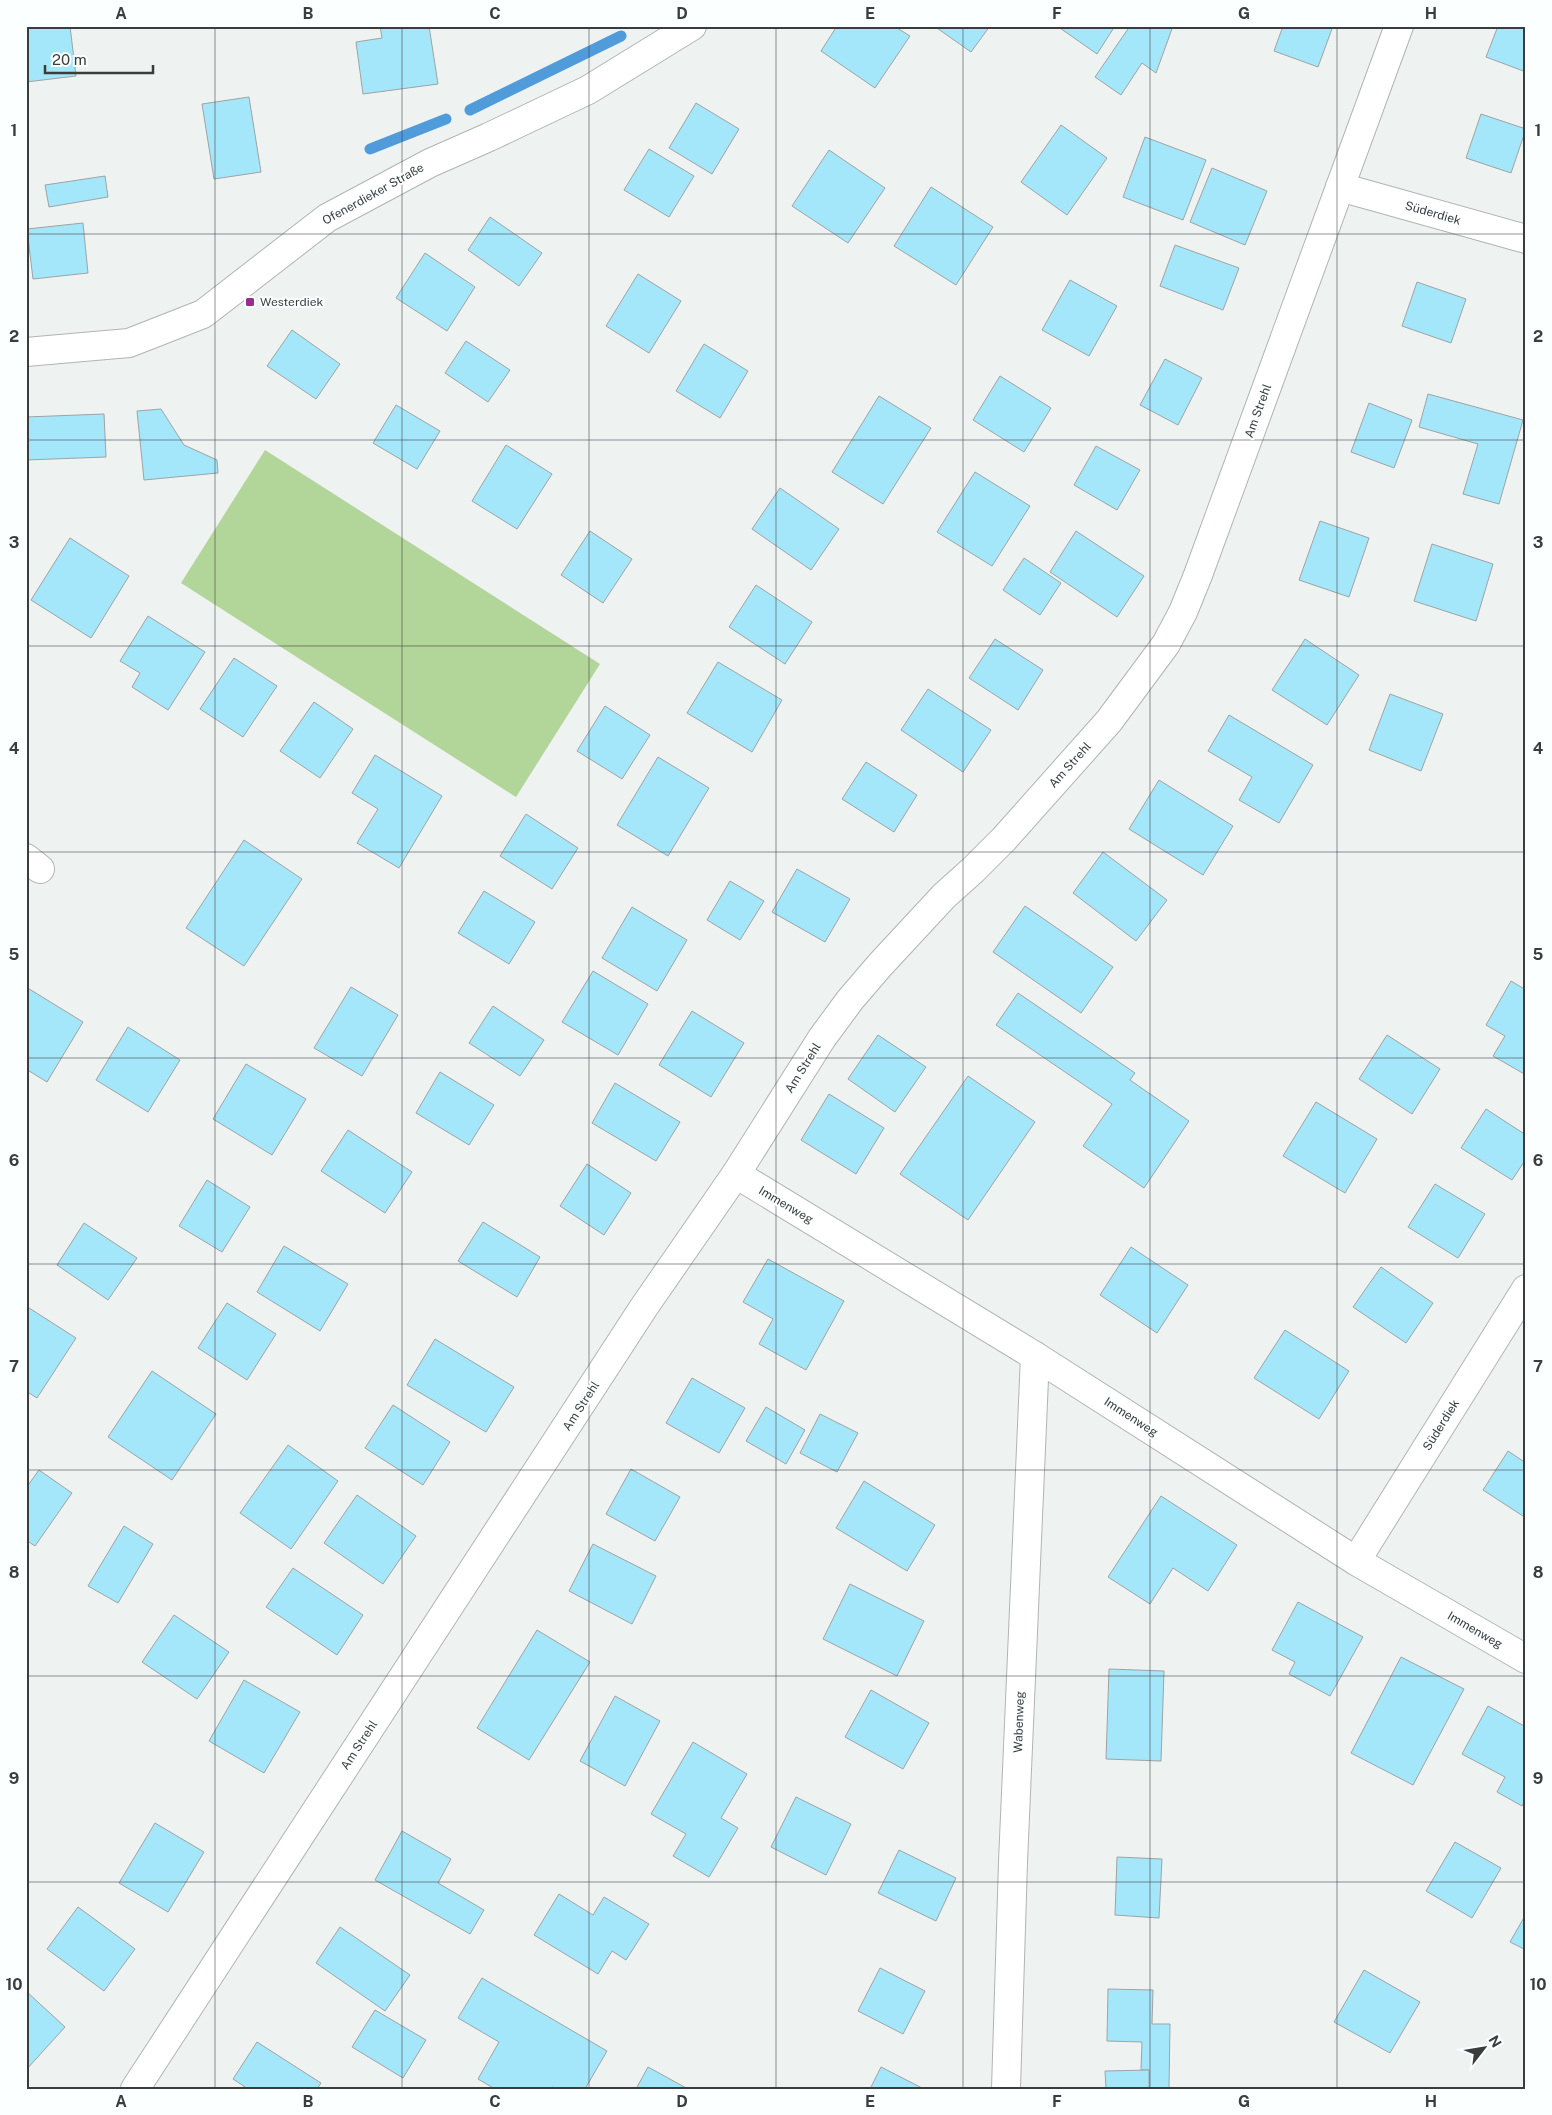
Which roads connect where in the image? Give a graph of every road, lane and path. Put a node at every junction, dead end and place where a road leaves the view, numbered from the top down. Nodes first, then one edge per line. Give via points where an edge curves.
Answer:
1 (692, 26) edge
2 (1399, 26) edge
3 (1340, 187) junction
4 (1526, 238) edge
5 (26, 352) edge
6 (736, 1174) junction
7 (1526, 1289) edge
8 (1035, 1356) junction
9 (1356, 1561) junction
10 (1526, 1659) edge
11 (135, 2089) edge
12 (1006, 2089) edge

1 - 5 street, Ofenerdieker Straße via 588,90 430,163 327,218 203,314 129,343
2 - 3 street, Am Strehl
3 - 4 street, Süderdiek
3 - 6 street, Am Strehl via 1198,575 1166,644 1079,756 1004,838 944,896 850,1000 822,1038
6 - 8 street, Immenweg
6 - 11 street, Am Strehl via 644,1307
7 - 9 street, Süderdiek
8 - 9 street, Immenweg
8 - 12 street, Wabenweg
9 - 10 street, Immenweg

